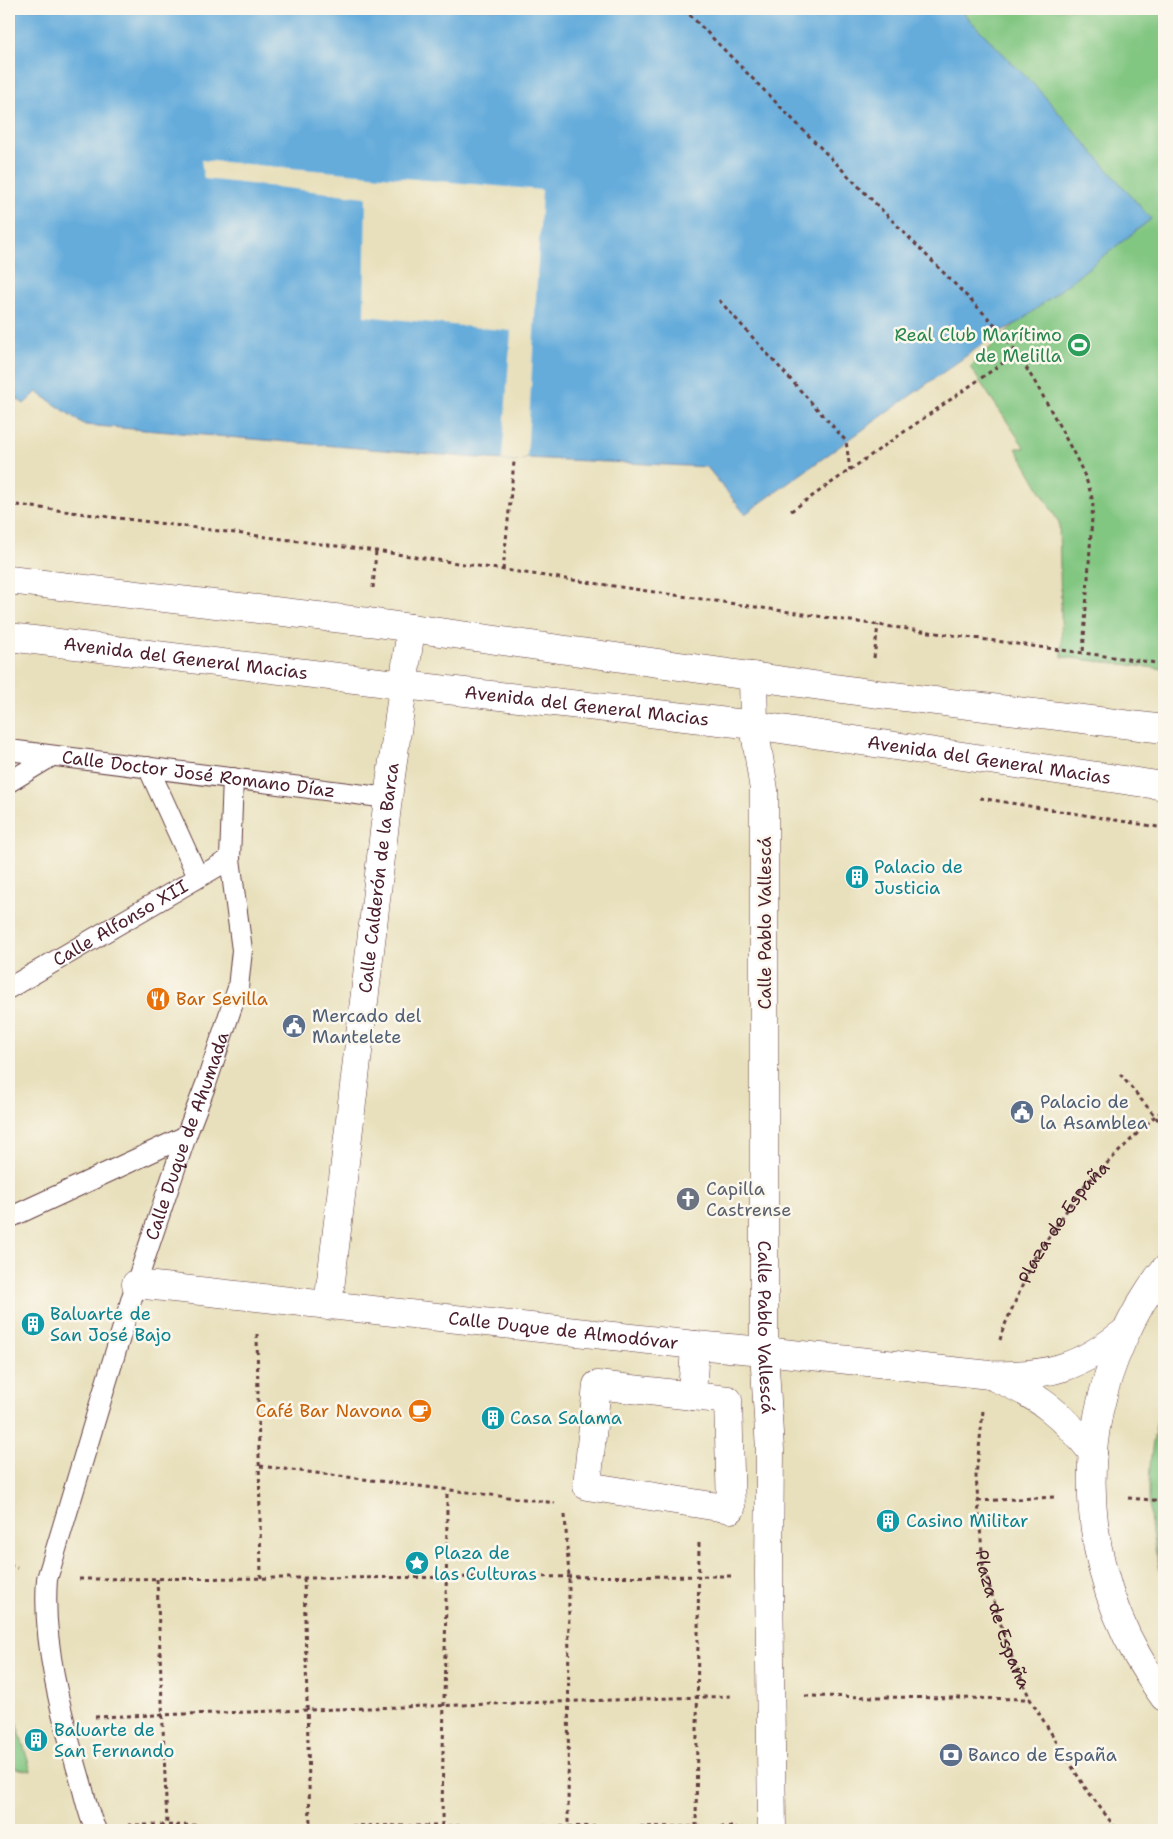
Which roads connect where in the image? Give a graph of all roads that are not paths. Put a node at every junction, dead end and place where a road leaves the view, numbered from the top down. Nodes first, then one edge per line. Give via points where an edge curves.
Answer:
1 (9, 580) edge
2 (411, 628) junction
3 (9, 637) edge
4 (753, 676) junction
5 (404, 685) junction
6 (754, 725) junction
7 (1164, 729) edge
8 (9, 750) edge
9 (52, 756) junction
10 (148, 767) junction
11 (233, 778) junction
12 (9, 782) edge
13 (1164, 786) edge
14 (388, 798) junction
15 (230, 859) junction
16 (198, 877) junction
17 (9, 988) edge
18 (186, 1136) junction
19 (9, 1218) edge
20 (1164, 1270) edge
21 (136, 1284) junction
22 (328, 1306) junction
23 (1127, 1330) junction
24 (695, 1346) junction
25 (764, 1351) junction
26 (990, 1375) junction
27 (692, 1396) junction
28 (1093, 1453) junction
29 (1164, 1697) edge
30 (94, 1828) edge
31 (772, 1829) edge

1 - 2 street
2 - 4 street
2 - 5 street, Calle Calderón de la Barca
3 - 5 street, Avenida del General Macias
4 - 6 street, Calle Pablo Vallescá
4 - 7 street
5 - 6 street, Avenida del General Macias
5 - 14 street, Calle Calderón de la Barca
6 - 13 street, Avenida del General Macias
6 - 25 street, Calle Pablo Vallescá via 764,790
8 - 9 lane, Calle Doctor José Romano Díaz
9 - 10 lane, Calle Doctor José Romano Díaz
9 - 12 lane
10 - 11 lane, Calle Doctor José Romano Díaz
10 - 16 lane
11 - 14 lane, Calle Doctor José Romano Díaz
11 - 15 lane, Calle Duque de Ahumada
14 - 22 street, Calle Calderón de la Barca
15 - 16 lane, Calle Alfonso XII
15 - 18 lane, Calle Duque de Ahumada via 242,950 238,988
16 - 17 lane, Calle Alfonso XII
18 - 19 lane
18 - 21 lane, Calle Duque de Ahumada
20 - 23 street
21 - 22 street, Calle Duque de Almodóvar
21 - 30 lane, Calle Duque de Ahumada via 47,1579 50,1643 62,1718
22 - 24 street, Calle Duque de Almodóvar
23 - 26 street, Calle Duque de Almodóvar via 1078,1362 1020,1376
23 - 28 street via 1104,1390
24 - 25 street, Calle Duque de Almodóvar
24 - 27 street
25 - 26 street, Calle Duque de Almodóvar
25 - 31 street, Calle Pablo Vallescá via 770,1450
26 - 28 street, Calle Duque de Almodóvar via 1020,1388 1048,1406 1073,1428
27 - 27 street via 597,1385 588,1486 731,1509 728,1400
28 - 29 street via 1094,1528 1108,1591 1134,1652

